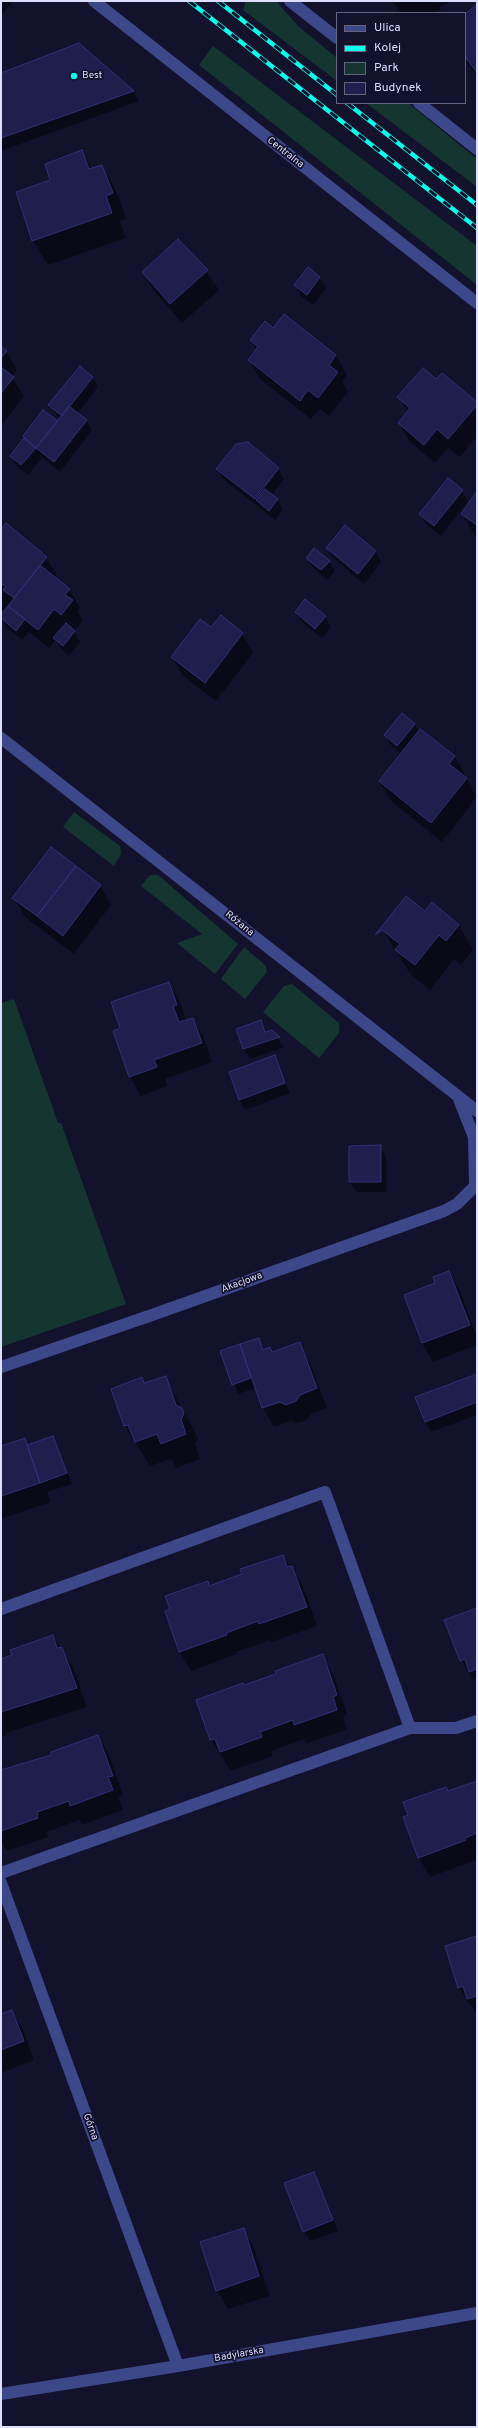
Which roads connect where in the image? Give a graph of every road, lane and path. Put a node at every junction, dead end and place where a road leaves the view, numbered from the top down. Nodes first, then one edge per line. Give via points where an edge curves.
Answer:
1 (94, 1) edge
2 (290, 1) edge
3 (336, 37) edge
4 (420, 104) edge
5 (477, 148) edge
6 (477, 303) edge
7 (1, 738) edge
8 (458, 1096) junction
9 (477, 1111) edge
10 (476, 1184) edge
11 (1, 1367) edge
12 (1, 1609) edge
13 (477, 1721) edge
14 (410, 1728) junction
15 (1, 1873) edge
16 (2, 1886) edge
17 (477, 2313) edge
18 (178, 2366) junction
19 (1, 2394) edge

1 - 6 street, Centralna
2 - 3 street
4 - 5 street
7 - 8 street, Różana
8 - 9 street, Różana
8 - 10 street, Akacjowa via 474,1137
10 - 11 street, Akacjowa via 457,1204 444,1211
12 - 14 street via 325,1492
13 - 14 street via 456,1728
14 - 15 street
16 - 18 street, Górna
17 - 18 street, Badylarska
18 - 19 street, Badylarska

